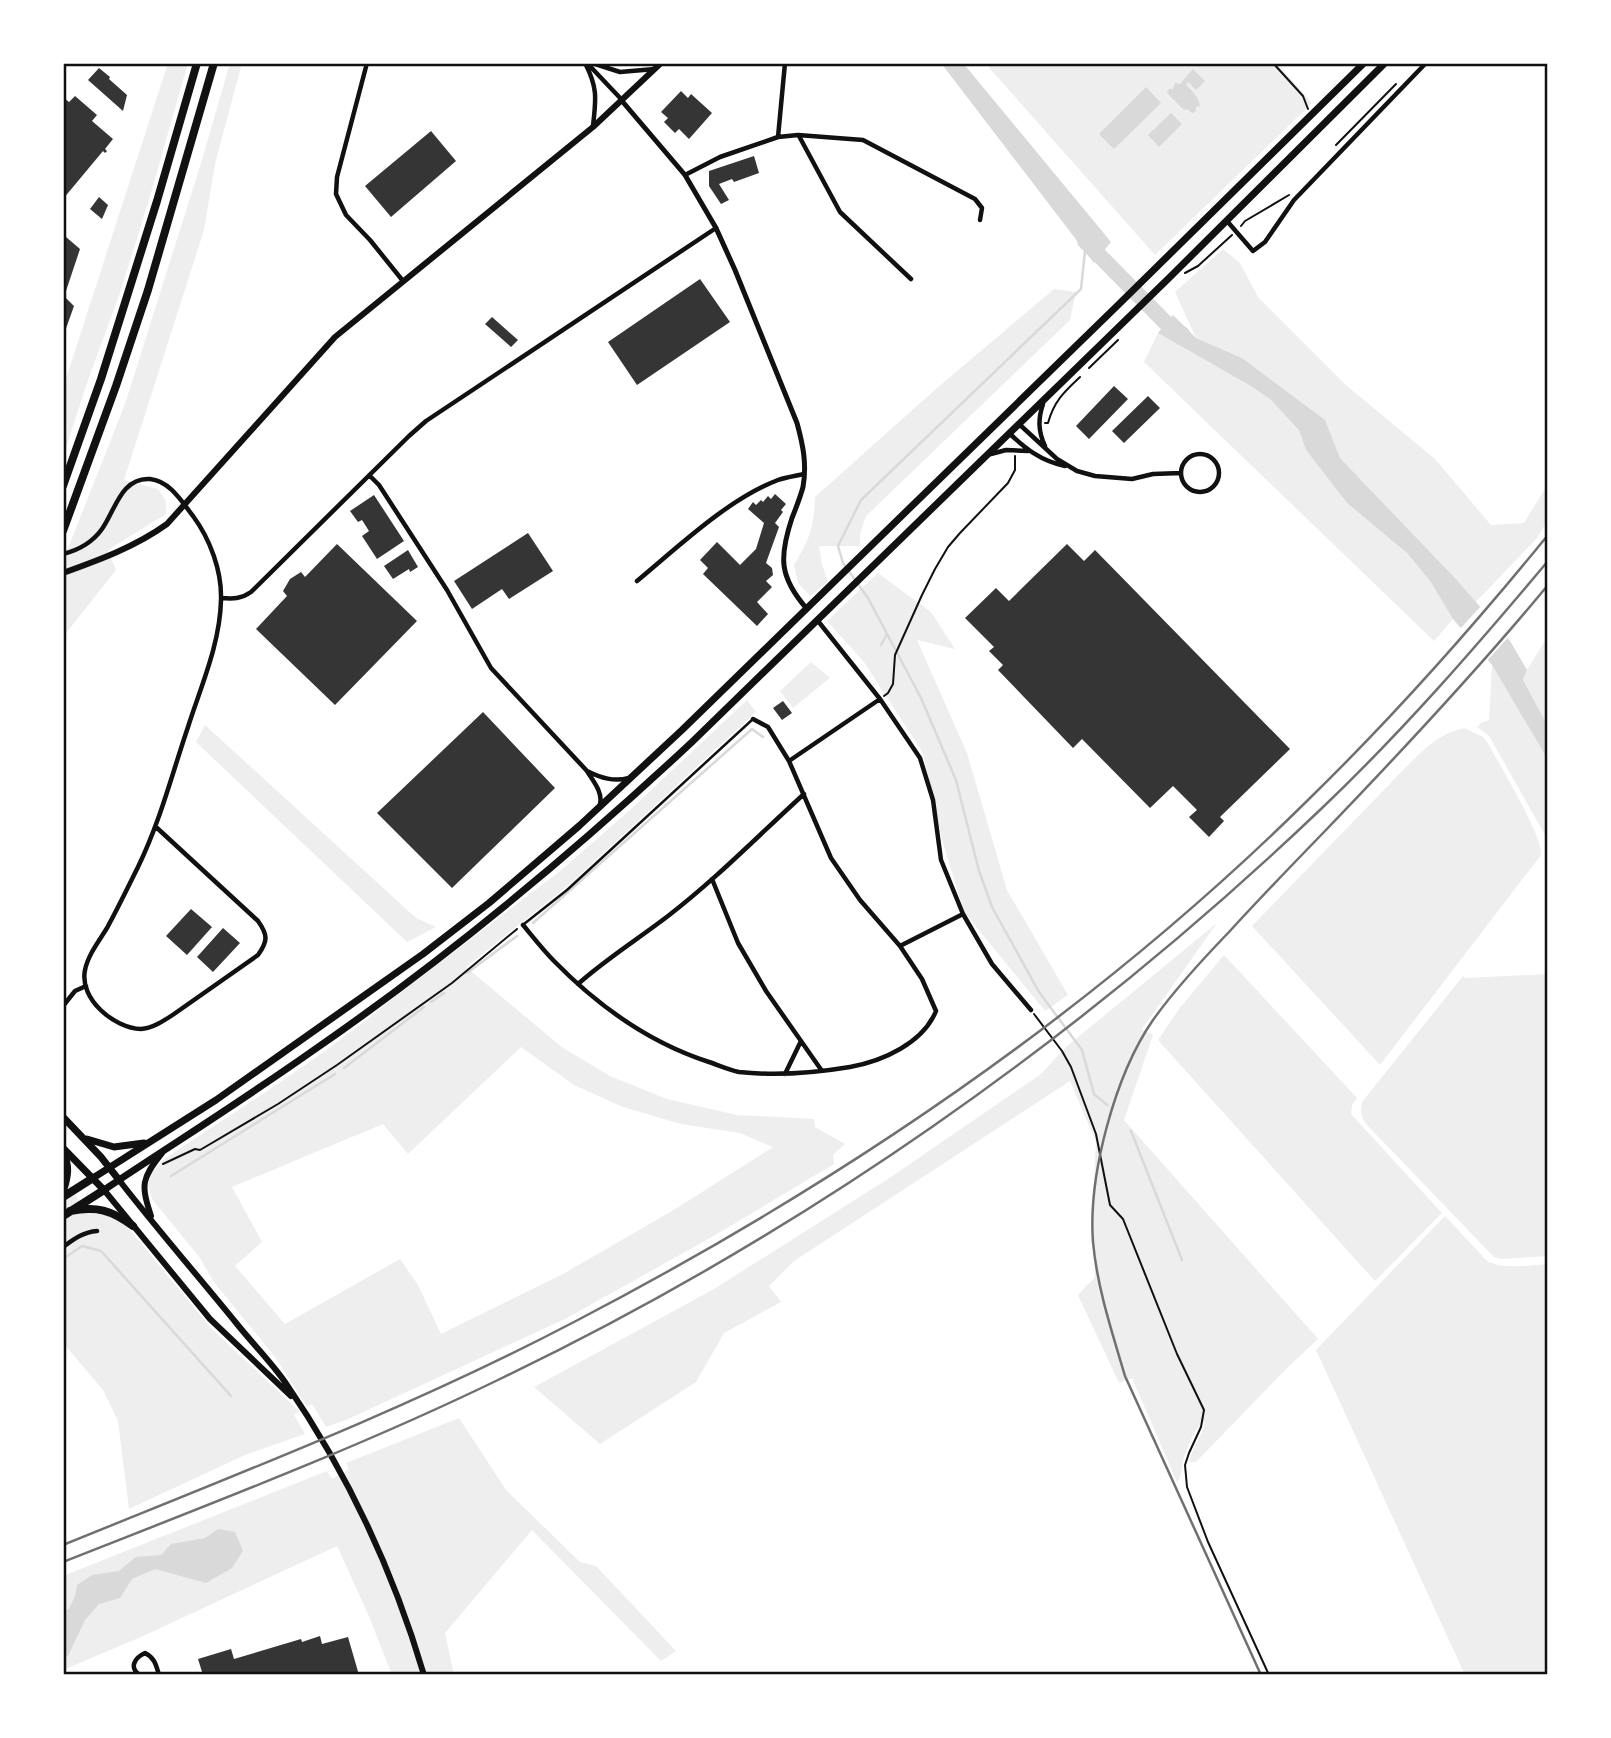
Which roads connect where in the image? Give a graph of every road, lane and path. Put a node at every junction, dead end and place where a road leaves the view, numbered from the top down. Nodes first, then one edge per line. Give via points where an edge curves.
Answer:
1 (197, 63) edge
2 (214, 63) edge
3 (367, 63) edge
4 (586, 63) edge
5 (592, 63) edge
6 (662, 63) edge
7 (785, 63) edge
8 (1273, 63) edge
9 (1364, 63) edge
10 (1385, 63) edge
11 (1426, 63) edge
12 (656, 69) junction
13 (1399, 80) dead end
14 (622, 101) junction
15 (1311, 116) junction
16 (593, 127) junction
17 (798, 135) junction
18 (778, 136) junction
19 (1338, 144) dead end
20 (685, 175) junction
21 (1289, 195) dead end
22 (1215, 210) junction
23 (980, 220) dead end
24 (1227, 221) junction
25 (1245, 221) dead end
26 (716, 228) junction
27 (1223, 244) dead end
28 (1169, 278) junction
29 (911, 279) dead end
30 (403, 281) junction
31 (1118, 340) dead end
32 (1046, 397) junction
33 (1008, 413) junction
34 (998, 422) junction
35 (1018, 424) junction
36 (1038, 424) junction
37 (1009, 433) junction
38 (1014, 450) junction
39 (1046, 450) junction
40 (1029, 452) junction
41 (984, 457) junction
42 (1069, 467) junction
43 (1181, 473) junction
44 (804, 474) junction
45 (370, 476) junction
46 (63, 486) edge
47 (184, 505) junction
48 (63, 531) edge
49 (63, 554) edge
50 (63, 573) edge
51 (637, 581) dead end
52 (221, 598) junction
53 (807, 609) junction
54 (817, 620) junction
55 (880, 699) junction
56 (753, 719) joint
57 (789, 761) junction
58 (587, 771) junction
59 (631, 777) junction
60 (803, 794) junction
61 (599, 807) junction
62 (156, 827) junction
63 (712, 879) junction
64 (963, 914) junction
65 (523, 925) junction
66 (900, 946) junction
67 (578, 984) junction
68 (86, 986) junction
69 (63, 1006) edge
70 (1031, 1010) joint
71 (801, 1041) junction
72 (822, 1072) junction
73 (785, 1074) junction
74 (63, 1116) edge
75 (83, 1138) junction
76 (148, 1143) junction
77 (63, 1150) edge
78 (162, 1153) junction
79 (160, 1166) dead end
80 (109, 1167) junction
81 (93, 1178) junction
82 (119, 1180) junction
83 (63, 1190) edge
84 (104, 1190) junction
85 (63, 1197) edge
86 (67, 1213) edge
87 (153, 1222) junction
88 (133, 1226) junction
89 (97, 1231) dead end
90 (63, 1247) edge
91 (297, 1402) junction
92 (140, 1675) edge
93 (159, 1675) edge
94 (424, 1675) edge
95 (1269, 1675) edge

1 - 46 highway via 102,379
2 - 48 highway via 144,302
3 - 30 street via 336,194 346,215
4 - 14 street
4 - 16 street via 596,91
5 - 12 street via 620,72
6 - 12 main road
7 - 18 street
8 - 15 path via 1303,96
9 - 15 main road
10 - 24 main road
11 - 24 street via 1294,200 1265,242 1252,251
12 - 14 main road
13 - 19 path
14 - 16 main road
14 - 20 street
15 - 22 main road
16 - 30 main road
17 - 18 street
17 - 23 street via 863,140 975,199 982,208
17 - 29 street via 841,212
18 - 20 street
20 - 26 street
21 - 25 path
22 - 24 main road
22 - 33 main road
24 - 28 main road
26 - 44 street via 797,423 804,448
26 - 45 street via 432,417
27 - 28 path via 1189,272
28 - 32 main road
30 - 47 main road via 335,337
31 - 36 path via 1060,397 1048,423
32 - 35 main road
32 - 36 street
33 - 34 main road
33 - 35 main road
34 - 37 main road
34 - 53 main road
35 - 37 main road
35 - 39 street
36 - 39 street
37 - 40 street
37 - 41 main road
38 - 40 street
38 - 41 street
38 - 55 path via 1015,470 1008,483 948,547 922,595 895,656 893,684
39 - 42 street
40 - 42 street
41 - 54 main road
42 - 43 street via 1124,479
43 - 43 street via 1187,487 1198,492 1214,485 1219,468 1211,457 1200,454 1186,460
44 - 51 street via 756,490
44 - 53 street via 783,555 788,582
45 - 52 street via 251,592 235,599
45 - 58 street via 447,590 491,668
47 - 49 street via 162,483 139,480 124,491 97,536 79,550
47 - 50 main road via 152,534
47 - 52 street via 215,559
52 - 62 street via 209,668
53 - 54 main road
53 - 59 main road
54 - 55 street
54 - 78 main road via 618,811 534,882 313,1052
55 - 57 street
55 - 64 street via 920,758 933,800 941,860
56 - 57 street via 768,727
56 - 65 lane
57 - 60 street
58 - 59 street via 610,780
58 - 61 street via 601,799
59 - 61 main road
60 - 63 street
60 - 66 street via 831,858
61 - 76 main road via 424,954
62 - 68 street via 90,957 84,971
62 - 68 street via 258,921 265,930 264,947 211,989 144,1029 119,1023 90,996
63 - 67 street
63 - 71 street via 738,943
64 - 66 street
64 - 70 street via 992,964
65 - 67 street
65 - 79 path via 452,983 337,1065 200,1150
66 - 72 street via 936,1011 932,1021 908,1045 884,1057
67 - 73 street via 617,1016 682,1053 737,1072
68 - 69 street
70 - 95 path via 1071,1067 1096,1134 1110,1205 1124,1219 1204,1410 1185,1465 1187,1487
71 - 72 street
71 - 73 street
72 - 73 street
74 - 75 main road
75 - 76 main road via 114,1147
75 - 80 main road
76 - 80 main road
77 - 81 main road
77 - 83 highway via 68,1170
78 - 82 main road
78 - 87 main road via 144,1180
80 - 81 main road
80 - 82 main road
81 - 84 main road
81 - 85 highway
82 - 84 main road
82 - 87 main road
84 - 86 highway
84 - 88 main road
86 - 88 highway via 102,1209
87 - 91 main road
88 - 91 main road via 210,1319
89 - 90 street via 78,1236
91 - 94 main road via 370,1529
92 - 93 street via 134,1661 145,1653 155,1661

